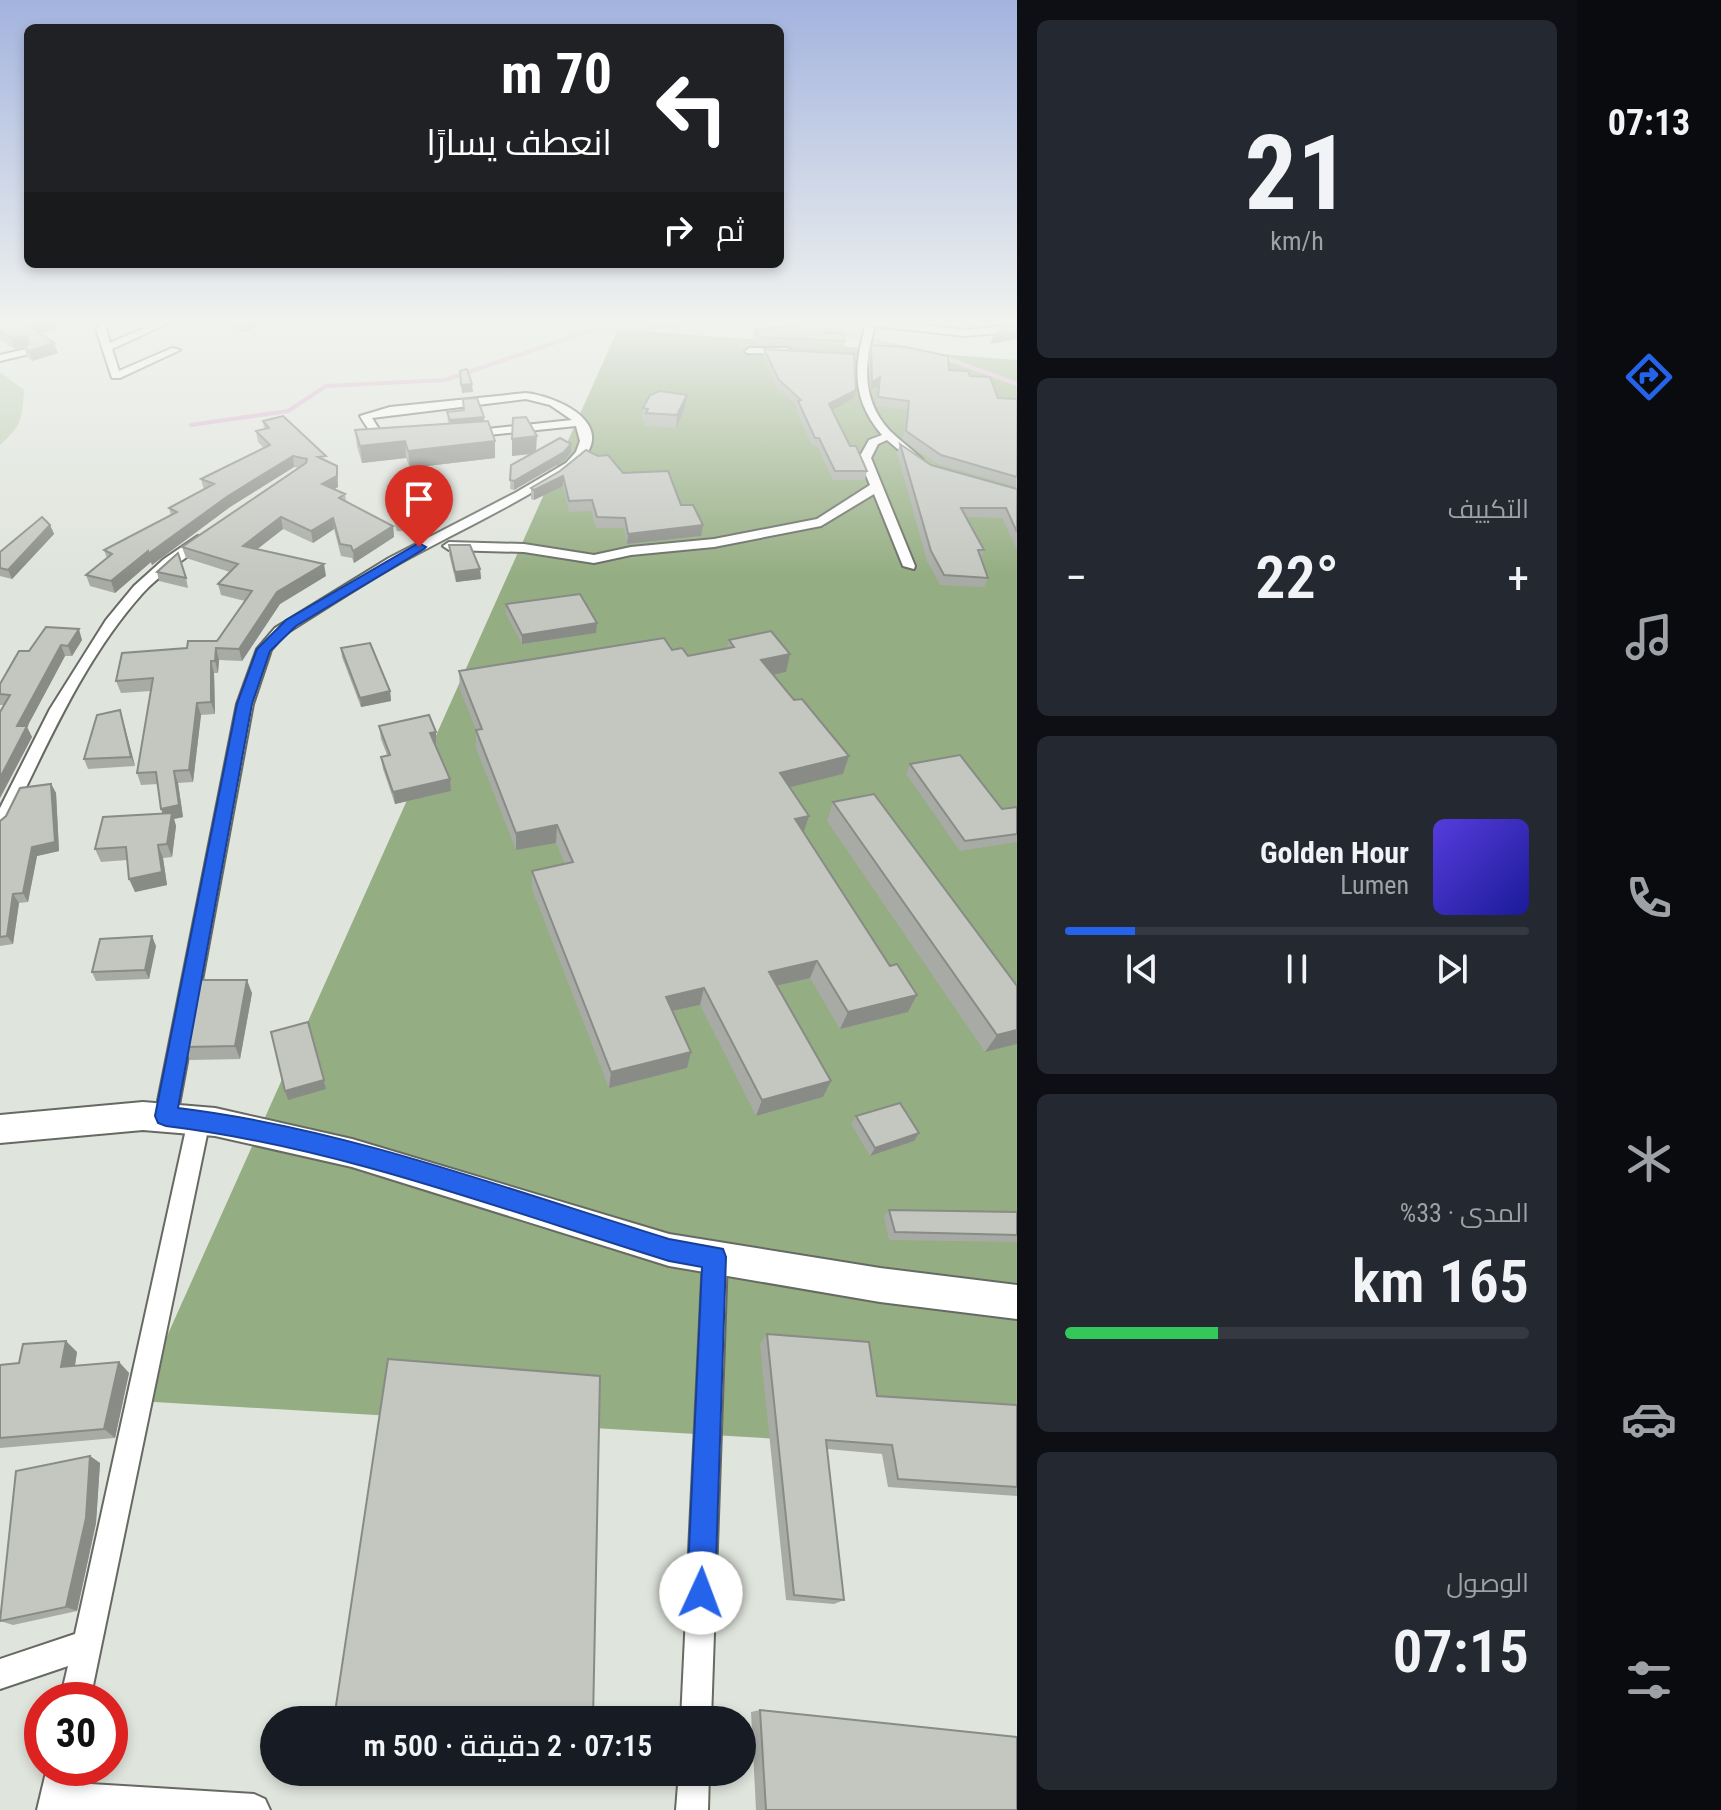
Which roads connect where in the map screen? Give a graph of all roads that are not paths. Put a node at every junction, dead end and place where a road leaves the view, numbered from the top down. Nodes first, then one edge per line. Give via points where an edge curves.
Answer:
1 (426, 406) edge
2 (564, 406) edge
3 (868, 406) edge
4 (580, 422) junction
5 (457, 435) edge
6 (886, 437) junction
7 (402, 440) edge
8 (933, 469) edge
9 (876, 487) junction
10 (217, 526) edge
11 (419, 547) junction
12 (909, 566) dead end
13 (0, 824) edge
14 (166, 1116) junction
15 (199, 1120) junction
16 (0, 1129) edge
17 (715, 1257) junction
18 (1017, 1302) edge
19 (86, 1645) junction
20 (0, 1674) edge
21 (79, 1682) edge
22 (697, 1706) edge
23 (693, 1786) edge
24 (57, 1792) edge
25 (254, 1810) edge
26 (692, 1810) edge

1 - 7 street via 365,416 377,434
2 - 4 street
3 - 6 street
4 - 5 street
4 - 11 street via 585,443 578,459
6 - 8 street
6 - 9 street via 873,442 865,458
9 - 11 street via 821,522 594,559 504,547
9 - 12 street
10 - 13 street via 139,589 113,620 58,709
11 - 14 street via 291,623 264,649 245,704
14 - 15 main road
14 - 16 main road
15 - 17 main road via 352,1153 669,1250
15 - 19 street
17 - 18 main road
17 - 22 street
19 - 20 street
19 - 21 street
23 - 26 street
24 - 25 street

